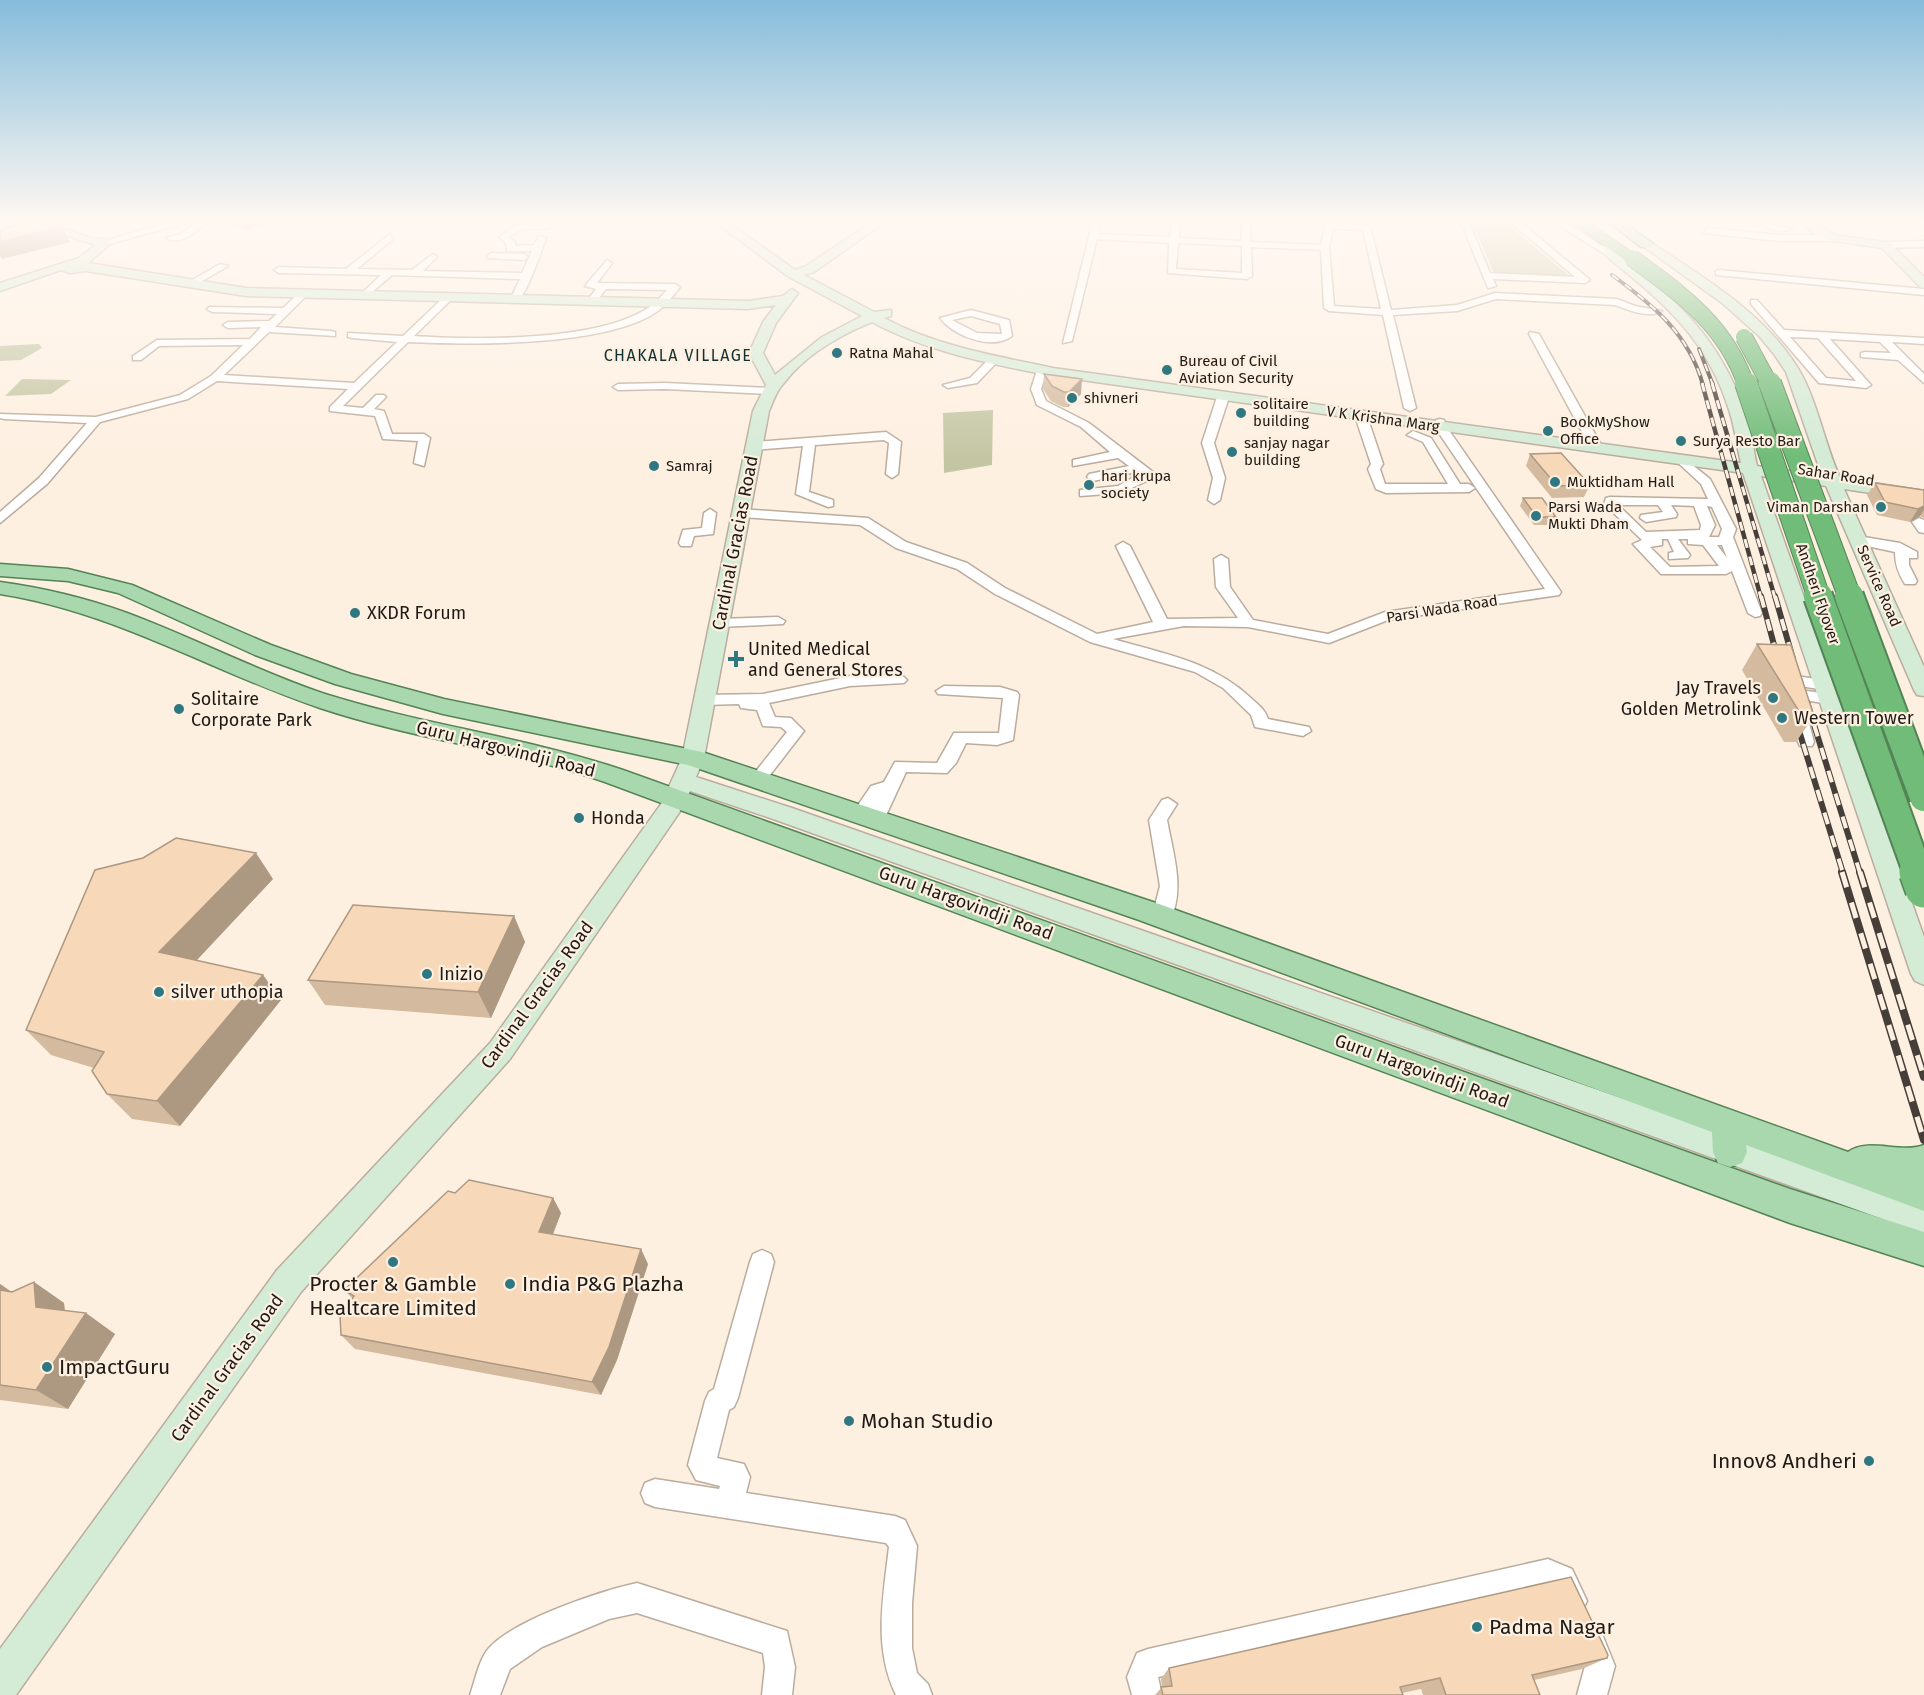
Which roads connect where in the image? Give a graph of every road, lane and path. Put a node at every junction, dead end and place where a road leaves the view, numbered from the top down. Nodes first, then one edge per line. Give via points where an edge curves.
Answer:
1 (297, 299) edge
2 (446, 299) edge
3 (484, 299) edge
4 (669, 299) edge
5 (850, 299) edge
6 (1078, 299) edge
7 (1328, 299) edge
8 (1384, 299) edge
9 (1487, 299) edge
10 (1559, 299) edge
11 (1668, 299) edge
12 (1689, 299) edge
13 (1705, 299) edge
14 (1728, 299) edge
15 (515, 300) joint
16 (785, 300) joint
17 (592, 301) joint
18 (668, 302) junction
19 (1754, 302) dead end
20 (212, 309) dead end
21 (284, 311) junction
22 (1657, 311) dead end
23 (1387, 312) junction
24 (878, 315) junction
25 (1813, 321) dead end
26 (228, 325) dead end
27 (268, 326) junction
28 (331, 334) dead end
29 (1534, 334) dead end
30 (352, 336) dead end
31 (1784, 336) junction
32 (964, 339) junction
33 (1831, 339) junction
34 (404, 341) junction
35 (1067, 341) dead end
36 (1924, 341) edge
37 (250, 342) junction
38 (1890, 351) junction
39 (1853, 354) dead end
40 (1865, 355) dead end
41 (137, 358) dead end
42 (994, 360) junction
43 (1042, 370) junction
44 (215, 378) junction
45 (1924, 381) edge
46 (948, 385) dead end
47 (357, 386) junction
48 (618, 387) dead end
49 (1870, 387) dead end
50 (772, 389) junction
51 (380, 397) dead end
52 (1222, 397) junction
53 (1410, 408) dead end
54 (365, 412) junction
55 (4, 416) dead end
56 (1361, 416) junction
57 (96, 420) junction
58 (1440, 424) junction
59 (1413, 435) dead end
60 (808, 442) junction
61 (1594, 442) junction
62 (754, 446) junction
63 (1119, 454) junction
64 (1680, 459) junction
65 (420, 463) dead end
66 (1077, 463) dead end
67 (1749, 467) junction
68 (1141, 472) junction
69 (892, 474) dead end
70 (1093, 477) dead end
71 (1831, 478) junction
72 (1456, 488) junction
73 (1482, 488) junction
74 (1924, 489) edge
75 (1084, 493) dead end
76 (1924, 496) edge
77 (1214, 500) dead end
78 (1661, 500) junction
79 (1699, 502) junction
80 (828, 503) dead end
81 (1716, 503) junction
82 (710, 513) dead end
83 (1646, 518) dead end
84 (0, 519) edge
85 (739, 521) junction
86 (708, 531) junction
87 (1858, 540) junction
88 (1673, 541) junction
89 (1707, 541) junction
90 (1727, 541) junction
91 (686, 543) dead end
92 (1123, 546) dead end
93 (1674, 556) dead end
94 (1221, 559) dead end
95 (0, 570) edge
96 (1910, 581) dead end
97 (0, 588) edge
98 (1755, 613) dead end
99 (778, 621) dead end
100 (719, 623) junction
101 (1248, 623) junction
102 (1162, 624) junction
103 (1095, 639) junction
104 (899, 680) dead end
105 (944, 690) dead end
106 (1924, 690) edge
107 (1827, 692) junction
108 (704, 702) junction
109 (1303, 731) dead end
110 (1806, 742) edge
111 (684, 779) junction
112 (757, 780) junction
113 (1924, 797) edge
114 (1168, 804) dead end
115 (869, 817) junction
116 (1924, 889) edge
117 (1162, 917) junction
118 (1924, 974) edge
119 (1729, 1137) junction
120 (1824, 1157) junction
121 (1924, 1161) edge
122 (1924, 1195) edge
123 (1924, 1219) edge
124 (1924, 1249) edge
125 (762, 1262) dead end
126 (655, 1493) dead end
127 (729, 1504) junction
128 (0, 1683) edge
129 (484, 1695) edge
130 (777, 1695) edge
131 (917, 1695) edge
132 (1147, 1695) edge
133 (1592, 1695) edge

1 - 21 street
2 - 34 street
3 - 15 street
4 - 18 street
5 - 24 street, V K Krishna Marg
6 - 35 street
7 - 23 street via 1329,308
8 - 23 street
9 - 23 street via 1429,312
10 - 22 street via 1617,302 1633,309
11 - 67 street via 1709,345 1738,414
12 - 116 highway, Andheri Flyover, bridge via 1738,360
13 - 113 highway, Andheri Flyover, bridge via 1750,344 1760,362
14 - 71 street via 1771,338 1793,372
15 - 17 street
16 - 18 street via 748,305
16 - 50 street via 756,353
17 - 18 street
18 - 34 street via 631,319 569,334 474,343
19 - 31 street
20 - 21 street
21 - 27 street
23 - 53 street
24 - 32 street, V K Krishna Marg
24 - 42 street, V K Krishna Marg via 902,333
24 - 50 street, Cardinal Gracias Road via 835,333
25 - 33 street
26 - 27 street
27 - 28 street
27 - 37 street
29 - 61 street
30 - 34 street
31 - 33 street
31 - 33 street via 1824,382 1866,385
32 - 32 street via 1005,338 1006,324 971,313 945,318
32 - 58 street, V K Krishna Marg via 999,354 1062,367
33 - 38 street via 1866,341
33 - 39 street
33 - 49 street
34 - 47 street
36 - 38 street
37 - 41 street via 157,343
37 - 44 street
38 - 40 street
38 - 45 street
42 - 43 street, V K Krishna Marg
42 - 46 street via 973,381
43 - 52 street, V K Krishna Marg
43 - 63 street via 1036,389 1041,403 1084,425
44 - 47 street
44 - 57 street via 184,397
47 - 54 street via 334,409
48 - 50 street
50 - 62 street, Cardinal Gracias Road via 761,411
51 - 54 street
52 - 56 street, V K Krishna Marg
52 - 77 street via 1208,443 1219,478
54 - 65 street via 380,413 387,437 424,438
55 - 57 street
56 - 58 street, V K Krishna Marg
56 - 72 street via 1380,486
57 - 84 street via 43,482
58 - 61 street, V K Krishna Marg
58 - 64 street, V K Krishna Marg
58 - 73 street, Parsi Wada Road
59 - 72 street via 1427,440
60 - 62 street
60 - 69 street via 893,438
60 - 80 street via 802,494
61 - 67 street, V K Krishna Marg
62 - 85 street, Cardinal Gracias Road
63 - 66 street
63 - 68 street
64 - 67 street, V K Krishna Marg
64 - 81 street via 1706,482
67 - 71 street, V K Krishna Marg
67 - 107 street
68 - 70 street
68 - 75 street via 1142,478 1123,488
71 - 74 street, Sahar Road
71 - 76 street, Sahar Road
71 - 87 street, Service Road
72 - 73 street
73 - 101 street, Parsi Wada Road via 1554,592 1385,616 1329,639
78 - 79 street
78 - 79 street via 1610,504 1643,536 1707,532
78 - 83 street via 1671,514
79 - 81 street
81 - 90 street via 1729,529
82 - 86 street
85 - 86 street
85 - 100 street, Cardinal Gracias Road
85 - 103 street via 863,521 901,545 962,567
86 - 91 street via 688,533
87 - 96 street via 1907,552 1902,566
87 - 106 street, Service Road
88 - 89 street
88 - 89 street via 1640,544 1666,570 1726,570
88 - 93 street via 1683,555
89 - 90 street
90 - 98 street
92 - 102 street
94 - 101 street via 1223,587
95 - 111 main road, Guru Hargovindji Road via 68,575 125,589 263,650 343,679
97 - 111 main road, Guru Hargovindji Road via 61,597 99,610 309,697 410,725 554,757
99 - 100 street
100 - 108 street, Cardinal Gracias Road
101 - 102 street, Parsi Wada Road
102 - 103 street, Parsi Wada Road
103 - 109 street via 1200,669 1228,685 1258,713 1261,723
104 - 108 street via 850,681 764,699
105 - 115 street via 1011,695 1007,736 997,740 963,736 957,740 944,768 903,765 889,786 877,790
107 - 110 street via 1788,682
107 - 118 street
108 - 111 street, Cardinal Gracias Road
108 - 112 street via 763,706 769,722 785,722 794,727 796,731
111 - 112 main road, Guru Hargovindji Road
111 - 119 street
111 - 124 main road, Guru Hargovindji Road via 1790,1206
111 - 128 street, Cardinal Gracias Road via 500,1051 289,1281
112 - 115 main road, Guru Hargovindji Road
114 - 117 street via 1158,820 1169,886
115 - 117 main road, Guru Hargovindji Road
117 - 119 main road, Guru Hargovindji Road
119 - 120 main road, Guru Hargovindji Road
119 - 123 street
120 - 121 main road via 1913,1167
120 - 122 main road, Guru Hargovindji Road
125 - 127 street via 725,1398 718,1401 702,1465 706,1470 734,1474
126 - 127 street
127 - 131 street via 895,1530 903,1546 895,1653 908,1689
129 - 130 street via 499,1659 531,1636 609,1604 637,1598 776,1642 780,1667
132 - 133 street via 1142,1677 1148,1665 1548,1574 1562,1579 1600,1666

